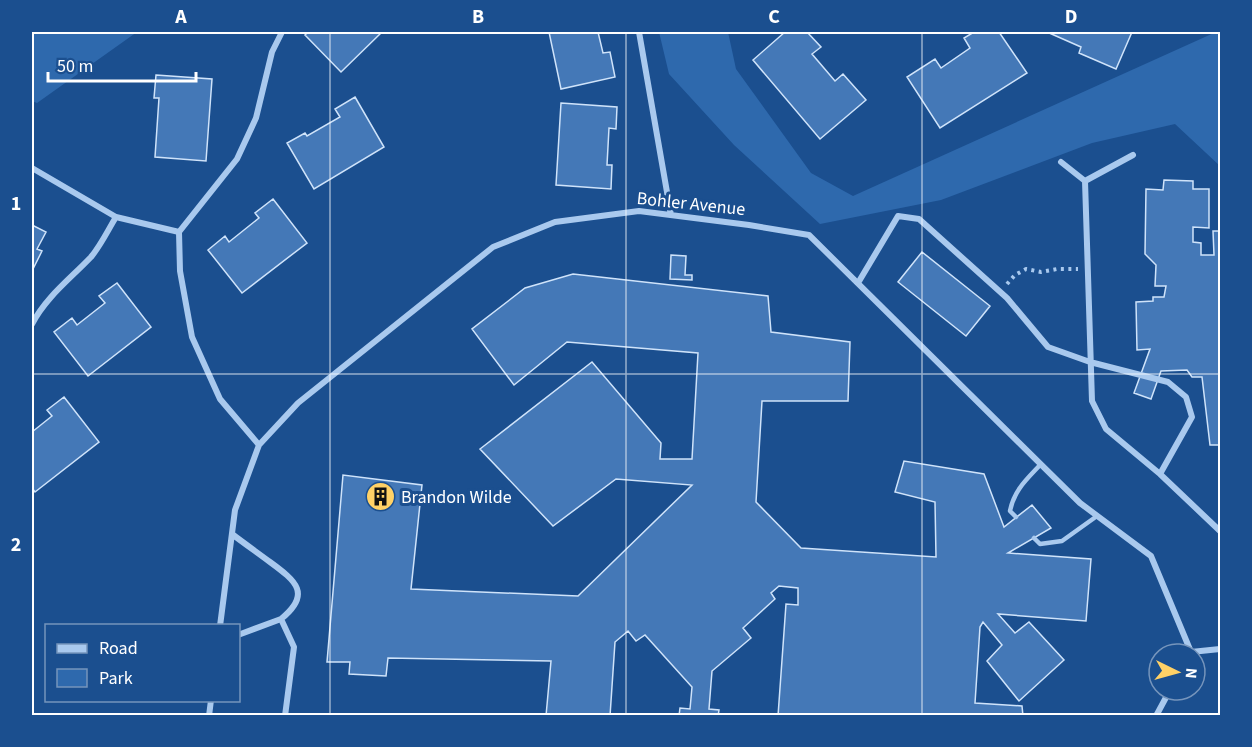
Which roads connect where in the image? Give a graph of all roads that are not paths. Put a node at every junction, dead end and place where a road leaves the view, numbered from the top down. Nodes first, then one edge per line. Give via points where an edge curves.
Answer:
1 (282, 32) edge
2 (639, 32) edge
3 (1133, 155) dead end
4 (1061, 162) dead end
5 (32, 168) edge
6 (1085, 181) junction
7 (671, 215) junction
8 (116, 217) junction
9 (179, 232) junction
10 (858, 283) junction
11 (32, 324) edge
12 (1090, 362) junction
13 (259, 445) junction
14 (1041, 464) junction
15 (1160, 474) junction
16 (1097, 516) junction
17 (1016, 517) dead end
18 (1221, 531) edge
19 (232, 534) junction
20 (1034, 538) dead end
21 (281, 619) junction
22 (220, 624) edge
23 (240, 634) edge
24 (1186, 642) edge
25 (1164, 702) edge
26 (285, 716) edge
27 (1156, 716) edge

1 - 9 street via 272,52 256,118 237,159
2 - 7 street
3 - 6 street
4 - 6 street
5 - 8 street
6 - 12 street
7 - 10 street, Bohler Avenue via 809,235
7 - 13 street, Bohler Avenue via 639,212 555,222 493,247 298,403
8 - 9 street
8 - 11 street via 93,255 63,283
9 - 13 street via 180,271 192,337 220,399
10 - 12 street via 898,216 919,219 999,291 1048,346
10 - 14 street, Bohler Avenue
12 - 15 street via 1092,401 1106,429
12 - 15 street via 1168,382 1186,397 1192,417
13 - 19 street, Bohler Avenue via 235,510
14 - 16 street, Bohler Avenue
14 - 17 lane via 1012,497 1010,511
15 - 18 street
16 - 20 lane via 1062,541 1040,544
16 - 24 street, Bohler Avenue via 1151,556
19 - 21 street via 293,580 298,596 295,606
19 - 22 street, Bohler Avenue
21 - 23 street
21 - 26 street via 294,647
25 - 27 street

